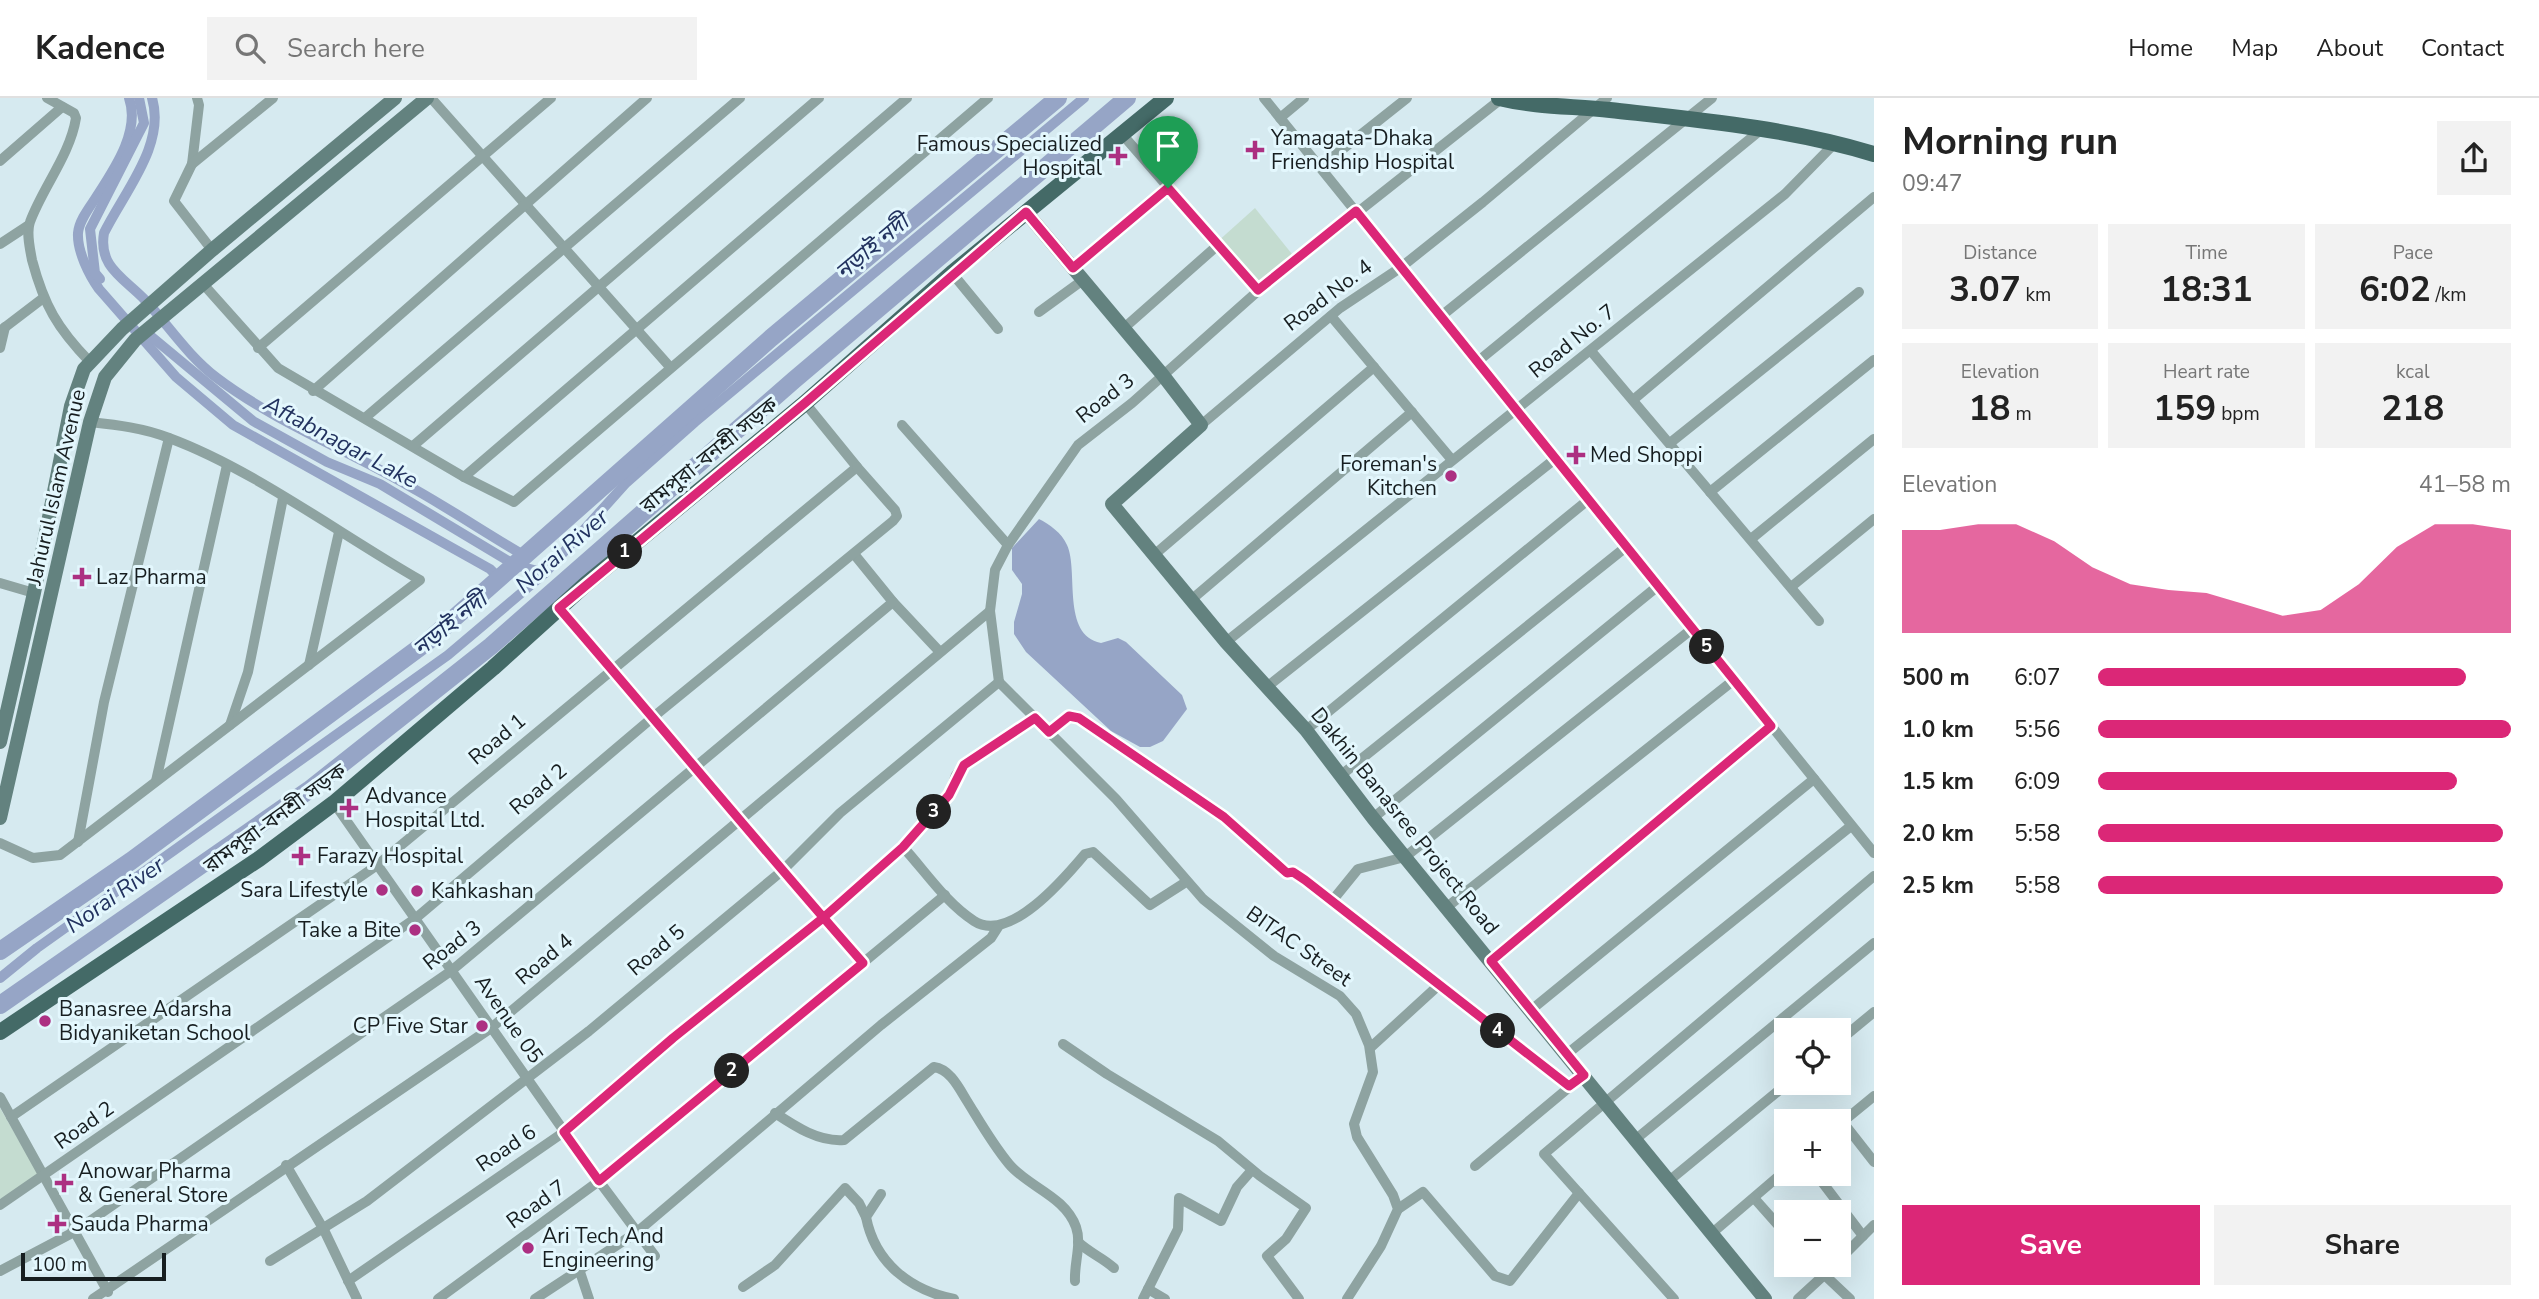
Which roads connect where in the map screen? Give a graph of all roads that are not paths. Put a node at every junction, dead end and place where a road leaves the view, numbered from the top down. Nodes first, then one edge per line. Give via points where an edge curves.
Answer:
1 (47, 98) edge
2 (197, 98) edge
3 (273, 98) edge
4 (395, 98) edge
5 (429, 98) edge
6 (551, 98) edge
7 (647, 98) edge
8 (740, 98) edge
9 (819, 98) edge
10 (907, 98) edge
11 (988, 98) edge
12 (1166, 98) edge
13 (1264, 98) edge
14 (1304, 98) edge
15 (1407, 98) edge
16 (1500, 98) edge
17 (1712, 98) edge
18 (1600, 103) edge
19 (62, 107) junction
20 (1686, 117) junction
21 (1280, 118) junction
22 (1762, 129) junction
23 (1122, 134) junction
24 (1836, 142) junction
25 (1874, 154) edge
26 (482, 157) junction
27 (0, 161) edge
28 (192, 164) junction
29 (1320, 167) junction
30 (1168, 188) junction
31 (1874, 197) edge
32 (523, 205) junction
33 (1356, 211) junction
34 (1026, 212) junction
35 (29, 225) junction
36 (0, 244) edge
37 (1218, 245) junction
38 (564, 249) junction
39 (212, 250) junction
40 (1401, 268) junction
41 (952, 273) junction
42 (1078, 274) junction
43 (204, 285) junction
44 (598, 286) junction
45 (1258, 290) junction
46 (1859, 292) dead end
47 (42, 299) junction
48 (1039, 312) dead end
49 (1331, 316) junction
50 (1440, 317) junction
51 (636, 328) junction
52 (1124, 328) junction
53 (2, 329) edge
54 (998, 329) dead end
55 (0, 348) edge
56 (258, 348) junction
57 (1591, 351) junction
58 (1874, 360) edge
59 (90, 362) junction
60 (1477, 362) junction
61 (670, 367) junction
62 (1374, 367) junction
63 (1162, 374) junction
64 (313, 391) junction
65 (1633, 400) junction
66 (805, 403) junction
67 (1516, 411) junction
68 (1412, 412) junction
69 (366, 417) junction
70 (90, 422) junction
71 (902, 425) dead end
72 (1201, 425) junction
73 (169, 438) junction
74 (1874, 439) edge
75 (1670, 443) junction
76 (413, 446) junction
77 (1555, 459) junction
78 (1452, 460) junction
79 (227, 465) junction
80 (857, 467) junction
81 (464, 477) junction
82 (1710, 492) junction
83 (283, 498) junction
84 (1588, 500) junction
85 (1112, 505) joint
86 (1874, 519) edge
87 (340, 532) junction
88 (1751, 539) junction
89 (1008, 545) junction
90 (1626, 547) junction
91 (854, 554) junction
92 (1154, 555) junction
93 (0, 583) edge
94 (1658, 586) junction
95 (1791, 587) junction
96 (34, 593) junction
97 (1191, 600) junction
98 (893, 602) junction
99 (559, 608) junction
100 (990, 611) junction
101 (1819, 621) dead end
102 (1692, 629) junction
103 (1226, 642) junction
104 (939, 651) junction
105 (309, 665) junction
106 (612, 669) junction
107 (1734, 680) junction
108 (999, 682) junction
109 (1268, 686) junction
110 (652, 718) junction
111 (1035, 718) junction
112 (230, 725) junction
113 (1771, 726) junction
114 (1306, 730) junction
115 (1049, 732) junction
116 (0, 742) edge
117 (695, 768) junction
118 (1340, 776) junction
119 (1814, 779) junction
120 (156, 780) junction
121 (334, 803) junction
122 (0, 818) edge
123 (1373, 818) junction
124 (740, 821) junction
125 (1852, 826) junction
126 (78, 842) junction
127 (0, 844) edge
128 (903, 847) junction
129 (1874, 853) edge
130 (1405, 857) junction
131 (376, 866) junction
132 (782, 871) junction
133 (1874, 876) edge
134 (1186, 882) junction
135 (945, 895) junction
136 (1332, 901) junction
137 (1447, 907) junction
138 (416, 918) junction
139 (823, 918) junction
140 (998, 927) junction
141 (1874, 943) edge
142 (1491, 961) junction
143 (863, 963) junction
144 (452, 971) junction
145 (1440, 984) junction
146 (1531, 1010) junction
147 (1874, 1012) edge
148 (491, 1028) junction
149 (1851, 1031) edge
150 (0, 1032) edge
151 (1063, 1044) dead end
152 (1370, 1048) junction
153 (1567, 1054) junction
154 (1584, 1075) junction
155 (527, 1079) junction
156 (1569, 1086) junction
157 (1774, 1095) edge
158 (1874, 1096) edge
159 (0, 1097) edge
160 (1605, 1101) junction
161 (775, 1113) junction
162 (1851, 1115) edge
163 (10, 1117) junction
164 (564, 1132) junction
165 (1851, 1135) edge
166 (1636, 1139) junction
167 (1874, 1162) edge
168 (286, 1165) junction
169 (1475, 1166) dead end
170 (1252, 1170) junction
171 (44, 1177) junction
172 (1670, 1180) junction
173 (1774, 1180) edge
174 (599, 1181) junction
175 (1825, 1186) edge
176 (1579, 1193) junction
177 (881, 1194) dead end
178 (1754, 1198) junction
179 (0, 1205) edge
180 (1398, 1209) junction
181 (866, 1217) junction
182 (1774, 1220) edge
183 (1874, 1225) edge
184 (324, 1230) junction
185 (74, 1232) junction
186 (637, 1232) junction
187 (1712, 1234) junction
188 (1863, 1236) junction
189 (1078, 1242) junction
190 (1851, 1248) edge
191 (655, 1256) dead end
192 (270, 1261) dead end
193 (1114, 1268) dead end
194 (579, 1269) junction
195 (0, 1271) edge
196 (1824, 1277) joint
197 (1076, 1280) dead end
198 (348, 1281) junction
199 (743, 1287) dead end
200 (1148, 1289) junction
201 (108, 1292) junction
202 (93, 1299) edge
203 (357, 1299) edge
204 (438, 1299) edge
205 (536, 1299) edge
206 (589, 1299) edge
207 (954, 1299) edge
208 (1143, 1299) edge
209 (1165, 1299) edge
210 (1299, 1299) edge
211 (1347, 1299) edge
212 (1674, 1299) edge
213 (1765, 1299) edge
214 (1798, 1299) edge
215 (1850, 1299) edge

1 - 19 street
2 - 28 street
3 - 28 street
4 - 39 street, Jahurul Islam Avenue
5 - 26 street
5 - 43 street, Jahurul Islam Avenue
6 - 26 street
7 - 32 street
8 - 38 street
9 - 44 street
10 - 51 street
11 - 61 street
12 - 23 main road, রামপুরা-বনশ্রী সড়ক
13 - 21 street
14 - 21 street
15 - 29 street
16 - 18 main road via 1526,104
16 - 33 street, Road 3
17 - 20 street
18 - 20 main road
18 - 40 street, Road No. 4
19 - 27 street
19 - 35 street via 74,113 75,126
20 - 22 main road
20 - 50 street
21 - 29 street
22 - 24 main road
22 - 60 street
23 - 30 street
23 - 34 main road, রামপুরা-বনশ্রী সড়ক
24 - 25 main road
24 - 57 street, Road No. 7 via 1785,194
26 - 32 street
26 - 56 street
28 - 39 street via 174,201
29 - 33 street
30 - 37 street
30 - 42 street
31 - 65 street
32 - 38 street
32 - 64 street
33 - 40 street
33 - 45 street, Road 3
34 - 41 main road, রামপুরা-বনশ্রী সড়ক
34 - 42 street
35 - 36 street
35 - 47 street
37 - 45 street
37 - 52 street
38 - 44 street
38 - 69 street
39 - 59 street, Jahurul Islam Avenue
40 - 49 street, Road No. 4
40 - 50 street
41 - 54 street
41 - 66 main road, রামপুরা-বনশ্রী সড়ক
42 - 48 street
42 - 52 street
43 - 56 street
43 - 70 street, Jahurul Islam Avenue via 117,358 105,377
44 - 51 street
44 - 76 street
45 - 63 street, Road 3
46 - 75 street
47 - 53 street
47 - 59 street
49 - 62 street
49 - 72 street, Road No. 4
50 - 60 street
51 - 61 street
51 - 81 street
52 - 63 street
53 - 55 street
56 - 64 street
57 - 65 street
57 - 67 street, Road No. 7
58 - 82 street
59 - 96 street, Jahurul Islam Avenue via 79,379 71,407
60 - 67 street
61 - 81 street via 514,502
62 - 68 street
62 - 92 street
63 - 72 street
63 - 89 street, Road 3 via 1078,445
64 - 69 street
65 - 75 street
66 - 80 street
66 - 99 main road, রামপুরা-বনশ্রী সড়ক
67 - 77 street
67 - 78 street, Road No. 7
68 - 78 street
68 - 97 street
69 - 76 street
70 - 73 street
70 - 122 street, Jahurul Islam Avenue
71 - 89 street
72 - 85 street, Road No. 4
73 - 79 street
73 - 126 street via 104,702
74 - 88 street
75 - 82 street
76 - 81 street
77 - 84 street
77 - 109 street
78 - 103 street, Road No. 7
79 - 83 street
79 - 120 street
80 - 91 street, Road 2 via 897,516
80 - 106 street, Road 1
82 - 88 street
83 - 87 street
83 - 112 street via 248,672
84 - 90 street
84 - 114 street
85 - 92 street, Dakhin Banasree Project Road
86 - 95 street
87 - 105 street
87 - 105 street via 420,580
88 - 95 street
89 - 100 street, Road 3 via 995,570
90 - 94 street
90 - 118 street
91 - 98 street
91 - 110 street, Road 2
92 - 97 street, Dakhin Banasree Project Road
93 - 96 street
94 - 102 street
94 - 123 street
95 - 101 street
96 - 116 street, Jahurul Islam Avenue
97 - 103 street, Dakhin Banasree Project Road
98 - 104 street
98 - 117 street, Road 3
99 - 106 street
99 - 121 main road, রামপুরা-বনশ্রী সড়ক
100 - 104 street, Road 4
100 - 108 street, Road 3
102 - 107 street
102 - 130 street
103 - 109 street, Dakhin Banasree Project Road
104 - 124 street, Road 4
105 - 112 street
106 - 110 street
106 - 131 street, Road 1
107 - 113 street
107 - 137 street
108 - 111 street, BITAC Street
108 - 132 street, Road 5 via 840,813
109 - 114 street, Dakhin Banasree Project Road
110 - 117 street
110 - 138 street, Road 2
111 - 115 street, BITAC Street
111 - 128 street, Road 6 via 964,765 949,795
112 - 120 street
113 - 119 street
113 - 142 street
114 - 118 street, Dakhin Banasree Project Road
115 - 134 street, BITAC Street via 1116,799
115 - 136 street via 1069,716 1079,718 1184,788 1287,873 1299,876
117 - 124 street
117 - 144 street, Road 3
118 - 123 street, Dakhin Banasree Project Road
119 - 125 street
119 - 146 street
120 - 126 street
121 - 131 street, Avenue 05
121 - 150 main road, রামপুরা-বনশ্রী সড়ক via 259,859
123 - 130 street, Dakhin Banasree Project Road
124 - 132 street
124 - 148 street, Road 4
125 - 129 street
125 - 153 street
126 - 127 street via 60,855 40,860
128 - 135 street
128 - 139 street, Road 6
130 - 136 street via 1358,869
130 - 137 street, Dakhin Banasree Project Road
131 - 138 street, Avenue 05
131 - 163 street, Road 1
132 - 139 street
132 - 155 street, Road 5
133 - 160 street
134 - 140 street via 1150,905 1093,852 1085,854 1024,914
134 - 152 street, BITAC Street via 1274,956 1340,996 1356,1014
135 - 140 street via 974,922
135 - 143 street, Road 7
136 - 145 street
137 - 142 street, Dakhin Banasree Project Road
138 - 144 street, Avenue 05
138 - 171 street, Road 2
139 - 143 street
139 - 164 street, Road 6
140 - 161 street
141 - 166 street
142 - 146 street, Dakhin Banasree Project Road
143 - 174 street, Road 7
144 - 148 street, Avenue 05
144 - 185 street, Road 3
145 - 152 street
145 - 156 street
146 - 153 street, Dakhin Banasree Project Road
147 - 149 street
148 - 155 street, Avenue 05
148 - 168 street, Road 4
151 - 170 street via 1218,1141
152 - 180 street, BITAC Street via 1373,1072 1354,1125
153 - 154 street, Dakhin Banasree Project Road
154 - 156 street
154 - 160 street, Dakhin Banasree Project Road
155 - 164 street, Avenue 05
155 - 184 street, Road 5
156 - 169 street
157 - 172 street
158 - 162 street
159 - 163 street
160 - 166 street, Dakhin Banasree Project Road
160 - 176 street via 1544,1154
161 - 186 street
161 - 189 street via 824,1139 844,1140 912,1082 934,1067 941,1068 1011,1166 1065,1209 1076,1226
163 - 171 street
164 - 174 street, Avenue 05
164 - 198 street, Road 6
165 - 167 street
166 - 172 street, Dakhin Banasree Project Road
168 - 184 street
168 - 201 street, Road 4
170 - 200 street via 1237,1187 1221,1221 1179,1198 1178,1229
170 - 210 street via 1306,1208 1286,1239 1266,1256
171 - 179 street, Road 2
171 - 185 street
172 - 187 street, Dakhin Banasree Project Road
173 - 178 street
174 - 186 street, Avenue 05
174 - 204 street, Road 7
175 - 188 street
176 - 180 street via 1510,1281 1494,1276 1423,1192
176 - 212 street
177 - 181 street
178 - 182 street
178 - 187 street
180 - 211 street
181 - 199 street via 845,1188 775,1265
181 - 207 street via 878,1251 895,1272 922,1289
183 - 188 street
184 - 192 street, Road 5
184 - 198 street
185 - 195 street, Road 3
185 - 201 street
186 - 191 street, Avenue 05
186 - 194 street
187 - 213 street, Dakhin Banasree Project Road
188 - 190 street
189 - 193 street
189 - 197 street
194 - 205 street
194 - 206 street
196 - 214 street
196 - 215 street
198 - 203 street
200 - 208 street
200 - 209 street
201 - 202 street, Road 4

